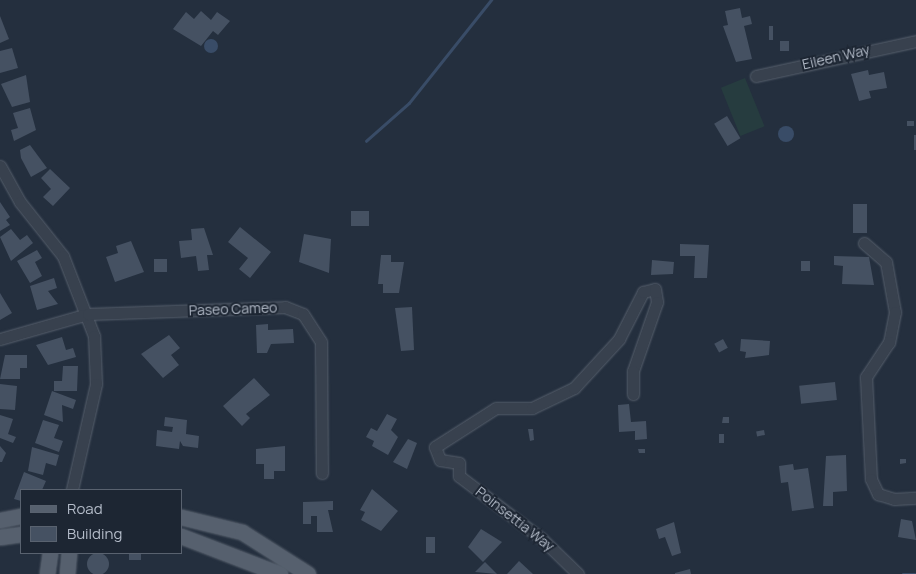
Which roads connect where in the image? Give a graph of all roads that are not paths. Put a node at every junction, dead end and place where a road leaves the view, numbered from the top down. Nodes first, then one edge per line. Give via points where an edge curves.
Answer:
1 (916, 42) edge
2 (756, 76) dead end
3 (0, 166) edge
4 (864, 244) dead end
5 (88, 314) junction
6 (0, 339) edge
7 (633, 394) dead end
8 (322, 473) dead end
9 (72, 489) edge
10 (916, 498) edge
11 (20, 516) edge
12 (182, 517) edge
13 (0, 520) edge
14 (20, 534) edge
15 (182, 536) edge
16 (0, 538) edge
17 (50, 554) edge
18 (69, 554) edge
19 (47, 574) edge
20 (67, 574) edge
21 (280, 574) edge
22 (308, 574) edge
23 (578, 574) edge

1 - 2 street, Eileen Way via 897,42
3 - 5 street via 20,202 63,256
4 - 10 street via 886,262 894,312 890,342 866,377 871,479 878,494 894,500
5 - 6 street, Paseo Cameo
5 - 8 street, Paseo Cameo via 284,307 303,314 321,342
5 - 9 street via 96,384
7 - 23 street, Poinsettia Way via 635,365 659,292 655,289 643,292 619,339 574,388 532,408 496,408 437,443 434,451 440,460 459,463 459,476 542,539
11 - 13 main road
12 - 22 main road via 242,532
14 - 16 main road
15 - 21 main road
17 - 19 main road
18 - 20 main road

